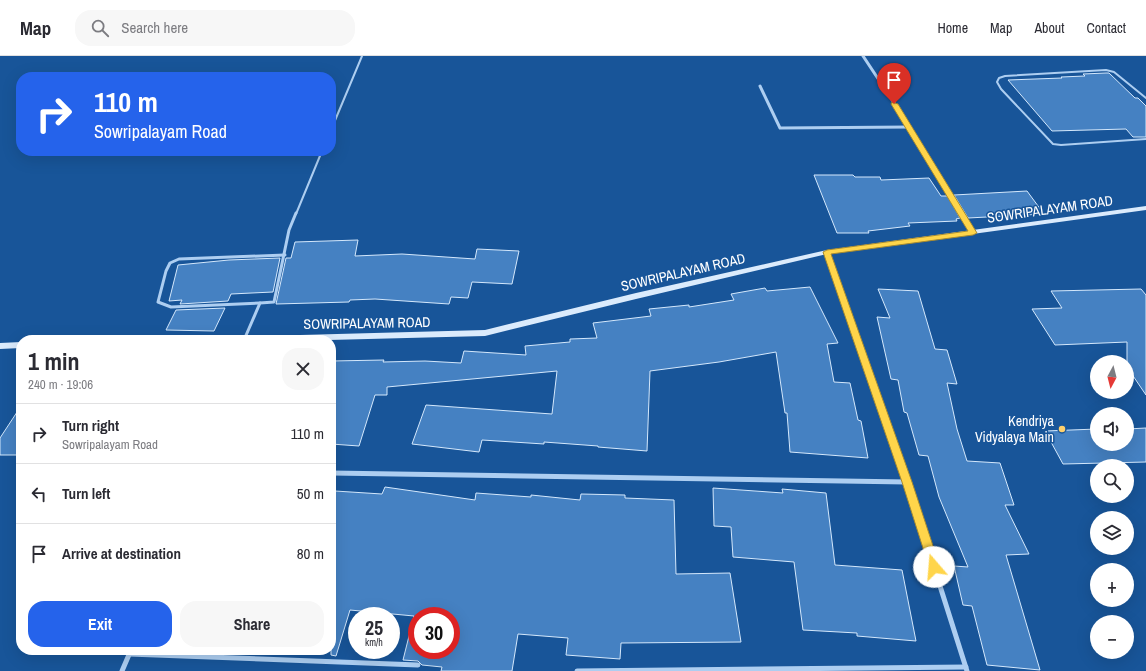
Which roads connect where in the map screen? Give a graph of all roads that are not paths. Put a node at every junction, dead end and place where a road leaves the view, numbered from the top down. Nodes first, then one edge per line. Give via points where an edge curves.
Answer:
1 (362, 56) edge
2 (863, 56) edge
3 (760, 86) dead end
4 (1146, 98) edge
5 (336, 118) edge
6 (910, 127) junction
7 (1146, 139) edge
8 (320, 156) edge
9 (1146, 208) edge
10 (973, 233) junction
11 (827, 252) junction
12 (285, 254) junction
13 (260, 303) junction
14 (246, 335) edge
15 (336, 337) edge
16 (16, 345) edge
17 (0, 346) edge
18 (336, 473) edge
19 (907, 482) junction
20 (129, 655) edge
21 (196, 655) edge
22 (418, 665) dead end
23 (967, 669) edge
24 (122, 671) edge
25 (577, 671) edge

1 - 5 lane
2 - 6 street
3 - 6 street via 780,128
4 - 7 lane via 1114,72 1106,70 1006,76 999,78 997,82 1053,144
6 - 10 street
8 - 12 lane via 289,230
9 - 10 street, SOWRIPALAYAM ROAD
10 - 11 street, SOWRIPALAYAM ROAD
11 - 15 street, SOWRIPALAYAM ROAD via 485,333
11 - 19 street
12 - 13 lane via 274,302
12 - 13 lane via 179,259 170,263 166,271 158,302 171,307
13 - 14 lane
16 - 17 street
18 - 19 street
19 - 23 street
20 - 24 street
21 - 22 street
23 - 25 street

